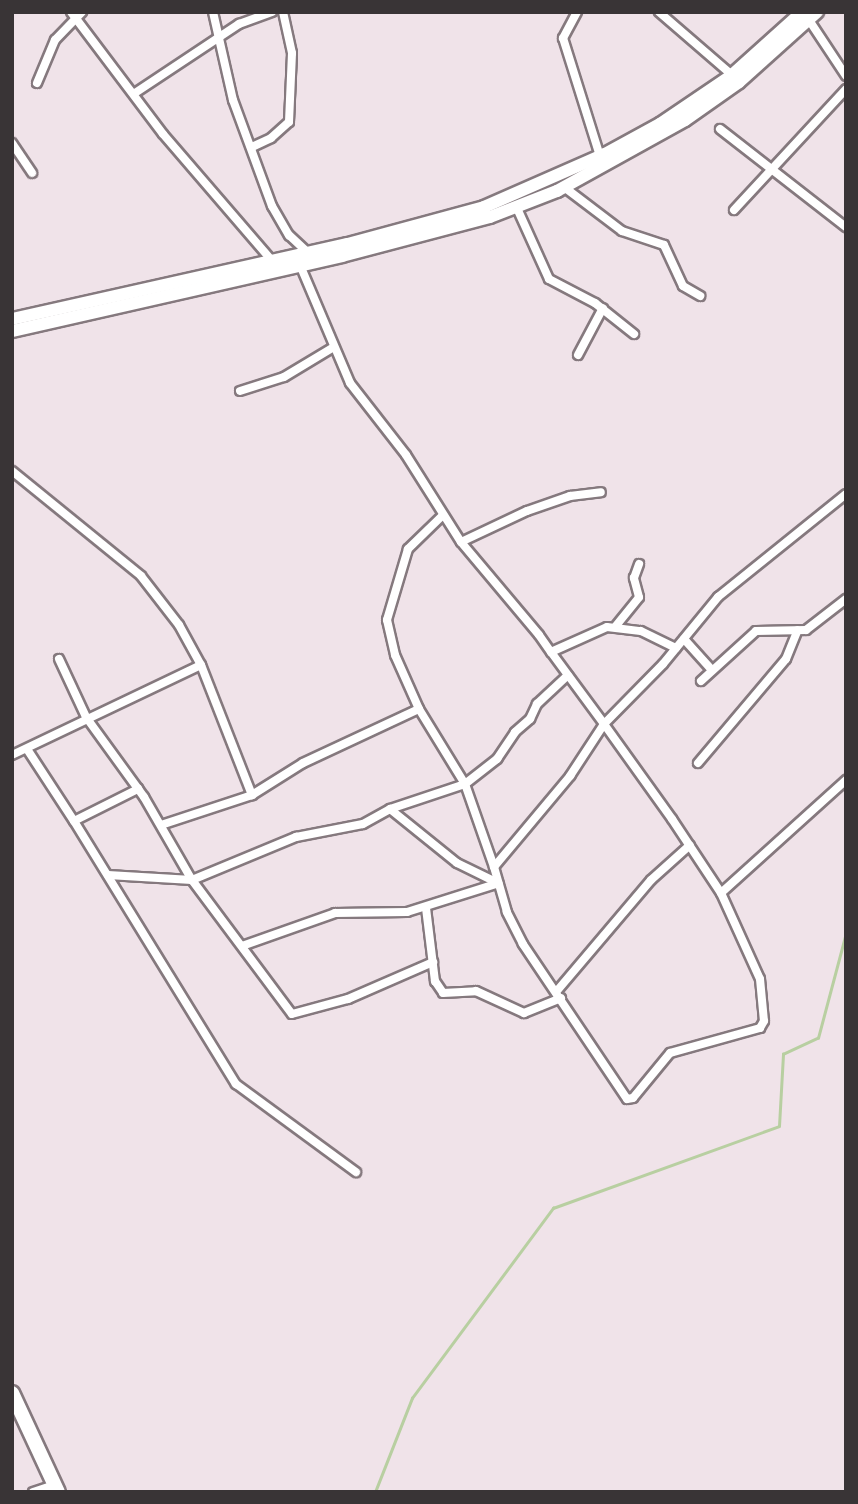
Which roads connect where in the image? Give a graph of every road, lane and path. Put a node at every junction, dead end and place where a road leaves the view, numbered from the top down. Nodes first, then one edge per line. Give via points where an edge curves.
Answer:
1 (213, 12) edge
2 (272, 12) edge
3 (283, 12) edge
4 (578, 12) edge
5 (659, 12) edge
6 (76, 14) edge
7 (809, 15) edge
8 (219, 39) junction
9 (732, 75) junction
10 (846, 76) edge
11 (37, 83) dead end
12 (846, 89) edge
13 (135, 93) junction
14 (720, 129) dead end
15 (12, 143) edge
16 (251, 148) junction
17 (600, 156) junction
18 (768, 171) junction
19 (32, 173) dead end
20 (564, 187) junction
21 (516, 206) junction
22 (734, 209) dead end
23 (846, 227) edge
24 (308, 253) junction
25 (275, 265) junction
26 (300, 265) junction
27 (700, 296) dead end
28 (603, 308) junction
29 (12, 318) edge
30 (12, 331) edge
31 (634, 334) dead end
32 (332, 348) junction
33 (578, 355) dead end
34 (240, 391) dead end
35 (12, 471) edge
36 (601, 492) dead end
37 (846, 494) edge
38 (443, 514) junction
39 (461, 542) junction
40 (639, 564) dead end
41 (846, 598) edge
42 (615, 627) junction
43 (798, 630) junction
44 (684, 639) junction
45 (676, 648) junction
46 (551, 652) junction
47 (60, 659) dead end
48 (201, 665) junction
49 (711, 669) junction
50 (568, 674) junction
51 (701, 681) dead end
52 (419, 709) junction
53 (86, 717) junction
54 (604, 724) junction
55 (27, 748) junction
56 (12, 755) edge
57 (698, 763) dead end
58 (846, 780) edge
59 (465, 784) junction
60 (138, 789) junction
61 (252, 795) junction
62 (390, 809) junction
63 (74, 821) junction
64 (161, 825) junction
65 (690, 845) junction
66 (494, 867) junction
67 (108, 875) junction
68 (192, 880) junction
69 (499, 883) junction
70 (721, 892) junction
71 (426, 908) junction
72 (242, 946) junction
73 (433, 962) junction
74 (558, 995) junction
75 (356, 1172) dead end
76 (12, 1394) edge
77 (56, 1488) edge
78 (33, 1492) edge

1 - 8 street
2 - 8 street via 247,19
3 - 16 street via 292,53 289,122
4 - 17 street via 564,38
5 - 9 street
6 - 11 street via 55,40
6 - 13 street
7 - 9 main road
7 - 10 street
7 - 20 main road via 739,82 685,120
8 - 13 street
8 - 16 street via 233,100
9 - 17 main road via 660,124
12 - 18 street
13 - 25 street via 163,134
14 - 18 street
15 - 19 street
16 - 24 street via 276,214
17 - 24 main road via 484,207
18 - 22 street
18 - 23 street
20 - 21 main road
20 - 27 street via 622,231 664,245 682,286
21 - 26 main road
21 - 28 street via 549,279
24 - 25 main road
25 - 26 main road
25 - 29 main road
25 - 30 main road
26 - 32 street
28 - 31 street
28 - 33 street
32 - 34 street via 284,377
32 - 38 street via 350,383 406,455
35 - 48 street via 141,576 179,625
36 - 39 street via 570,496 527,511
37 - 44 street via 718,597
38 - 39 street
38 - 52 street via 408,549 387,620 395,655
39 - 46 street
40 - 42 street via 634,578 639,597
41 - 43 street via 825,620
42 - 45 street via 641,631
42 - 46 street
43 - 49 street via 755,631
43 - 57 street via 786,659
44 - 45 street
44 - 49 street
45 - 54 street
46 - 50 street
47 - 53 street
48 - 53 street
48 - 61 street
49 - 51 street
50 - 54 street
50 - 59 street via 541,698 497,759
52 - 59 street
52 - 61 street via 303,763
53 - 55 street
53 - 60 street
54 - 65 street
54 - 66 street via 570,776
55 - 56 street
55 - 63 street
58 - 70 street
59 - 62 street
59 - 66 street
60 - 63 street
60 - 64 street
61 - 64 street
62 - 68 street via 363,824 296,837
62 - 69 street via 457,863
63 - 67 street
64 - 68 street
65 - 70 street
65 - 74 street via 651,880
66 - 69 street
67 - 68 street
67 - 75 street via 236,1084
68 - 72 street
69 - 71 street via 478,886
69 - 74 street via 523,944
70 - 74 street via 760,979 764,1017 760,1028 670,1052 630,1100
71 - 72 street via 335,913
71 - 73 street
72 - 73 street via 296,1016
73 - 74 street via 435,981 443,993 476,991 524,1013
76 - 77 highway
77 - 78 street

